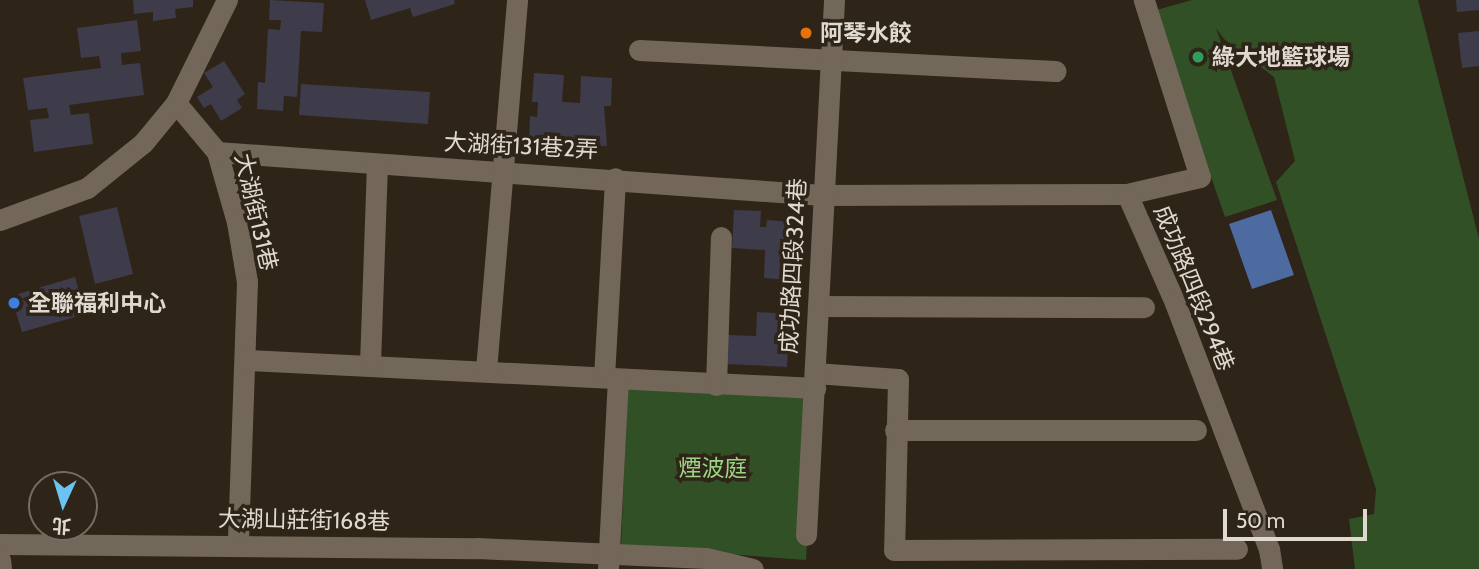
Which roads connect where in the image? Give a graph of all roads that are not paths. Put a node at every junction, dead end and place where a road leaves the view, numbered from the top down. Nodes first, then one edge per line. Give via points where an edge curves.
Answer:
1 (227, 0) edge
2 (517, 0) edge
3 (834, 0) edge
4 (1144, 0) edge
5 (639, 50) dead end
6 (830, 62) junction
7 (1055, 71) dead end
8 (176, 103) junction
9 (217, 152) junction
10 (377, 164) junction
11 (501, 171) junction
12 (615, 178) junction
13 (1127, 194) junction
14 (822, 195) junction
15 (0, 220) edge
16 (721, 237) dead end
17 (818, 306) junction
18 (1144, 307) dead end
19 (247, 360) junction
20 (370, 364) junction
21 (486, 370) junction
22 (611, 378) junction
23 (815, 381) junction
24 (716, 385) junction
25 (895, 430) junction
26 (1196, 430) dead end
27 (806, 535) dead end
28 (0, 544) edge
29 (238, 545) junction
30 (1237, 550) dead end
31 (0, 559) edge
32 (608, 561) edge
33 (2, 569) edge
34 (753, 569) edge
35 (1272, 569) edge

1 - 8 street
2 - 11 street
3 - 6 street, 成功路四段324巷
4 - 13 street, 成功路四段294巷 via 1200,177
5 - 6 street
6 - 7 street
6 - 14 street, 成功路四段324巷
8 - 9 street, 大湖街131巷
8 - 15 street via 143,143 87,188
9 - 10 street, 大湖街131巷2弄
9 - 19 street, 大湖街131巷 via 237,222 247,282
10 - 11 street, 大湖街131巷2弄
10 - 20 street
11 - 12 street, 大湖街131巷2弄
11 - 21 street
12 - 14 street, 大湖街131巷2弄
12 - 22 street
13 - 14 street, 大湖街131巷2弄
13 - 35 street, 成功路四段294巷 via 1175,303 1269,549
14 - 17 street, 成功路四段324巷
16 - 24 street
17 - 18 street
17 - 23 street, 成功路四段324巷
19 - 20 street
19 - 29 street, 大湖街131巷
20 - 21 street
21 - 22 street
22 - 24 street
22 - 32 street
23 - 24 street
23 - 25 street via 898,379
23 - 27 street, 成功路四段324巷
25 - 26 street
25 - 30 street via 894,550
28 - 29 street, 大湖山莊街168巷
29 - 32 street, 大湖山莊街168巷
31 - 33 street
32 - 34 street via 706,558

